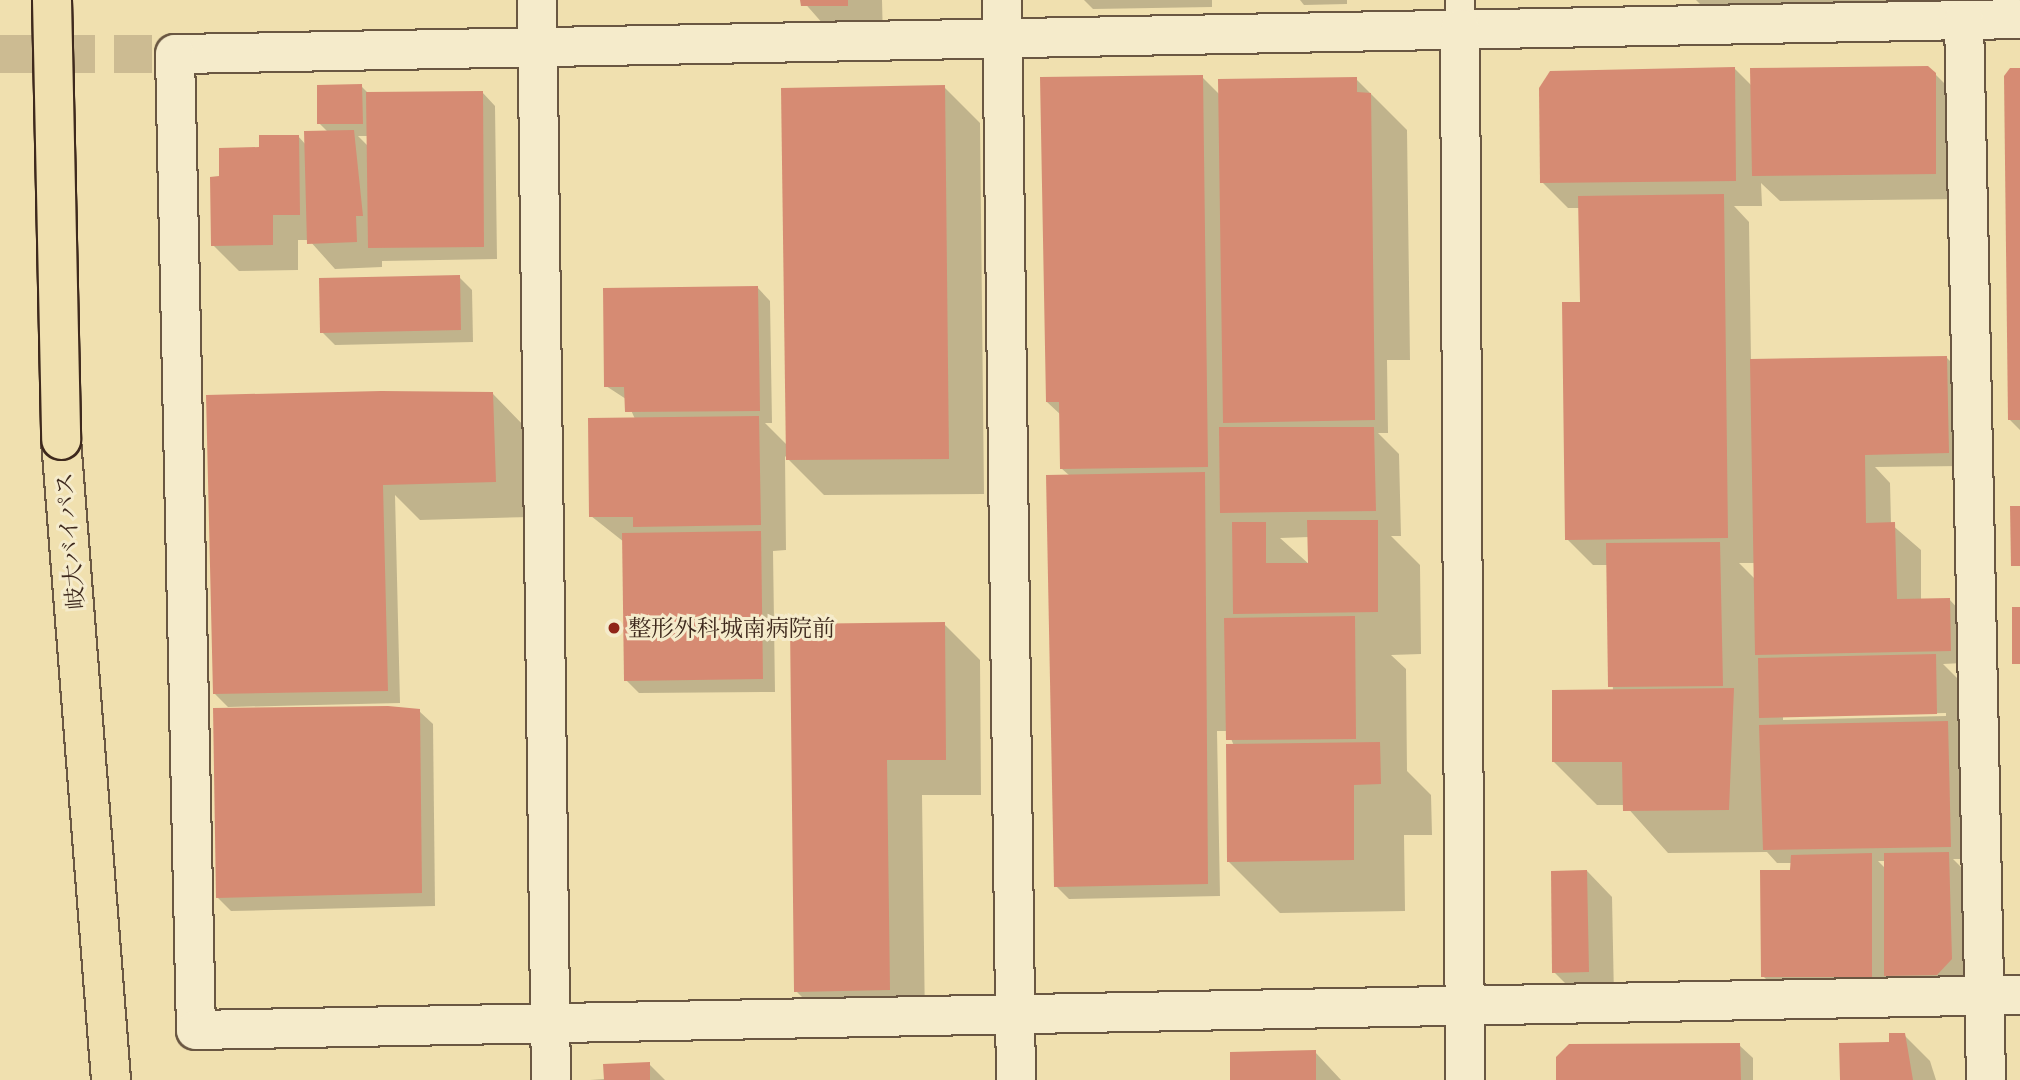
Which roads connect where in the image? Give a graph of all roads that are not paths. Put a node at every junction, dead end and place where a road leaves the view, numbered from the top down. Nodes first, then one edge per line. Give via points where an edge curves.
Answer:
1 (52, 0) edge
2 (537, 0) edge
3 (1002, 0) edge
4 (1460, 15) edge
5 (2020, 19) edge
6 (1964, 20) junction
7 (1003, 40) junction
8 (537, 49) junction
9 (2002, 995) edge
10 (1464, 1007) junction
11 (1015, 1016) junction
12 (551, 1023) junction
13 (111, 1080) edge
14 (551, 1080) edge
15 (1016, 1080) edge
16 (1465, 1080) edge
17 (1986, 1080) edge

1 - 13 highway, 岐大バイパス, bridge via 61,440
2 - 8 street
3 - 7 street
4 - 6 street
4 - 7 street
4 - 10 street
5 - 6 street
6 - 9 street
7 - 8 street
7 - 11 street
8 - 12 street
8 - 12 street via 175,54 175,68 196,1030
9 - 10 street
9 - 17 street
10 - 11 street
10 - 16 street
11 - 12 street
11 - 15 street
12 - 14 street

